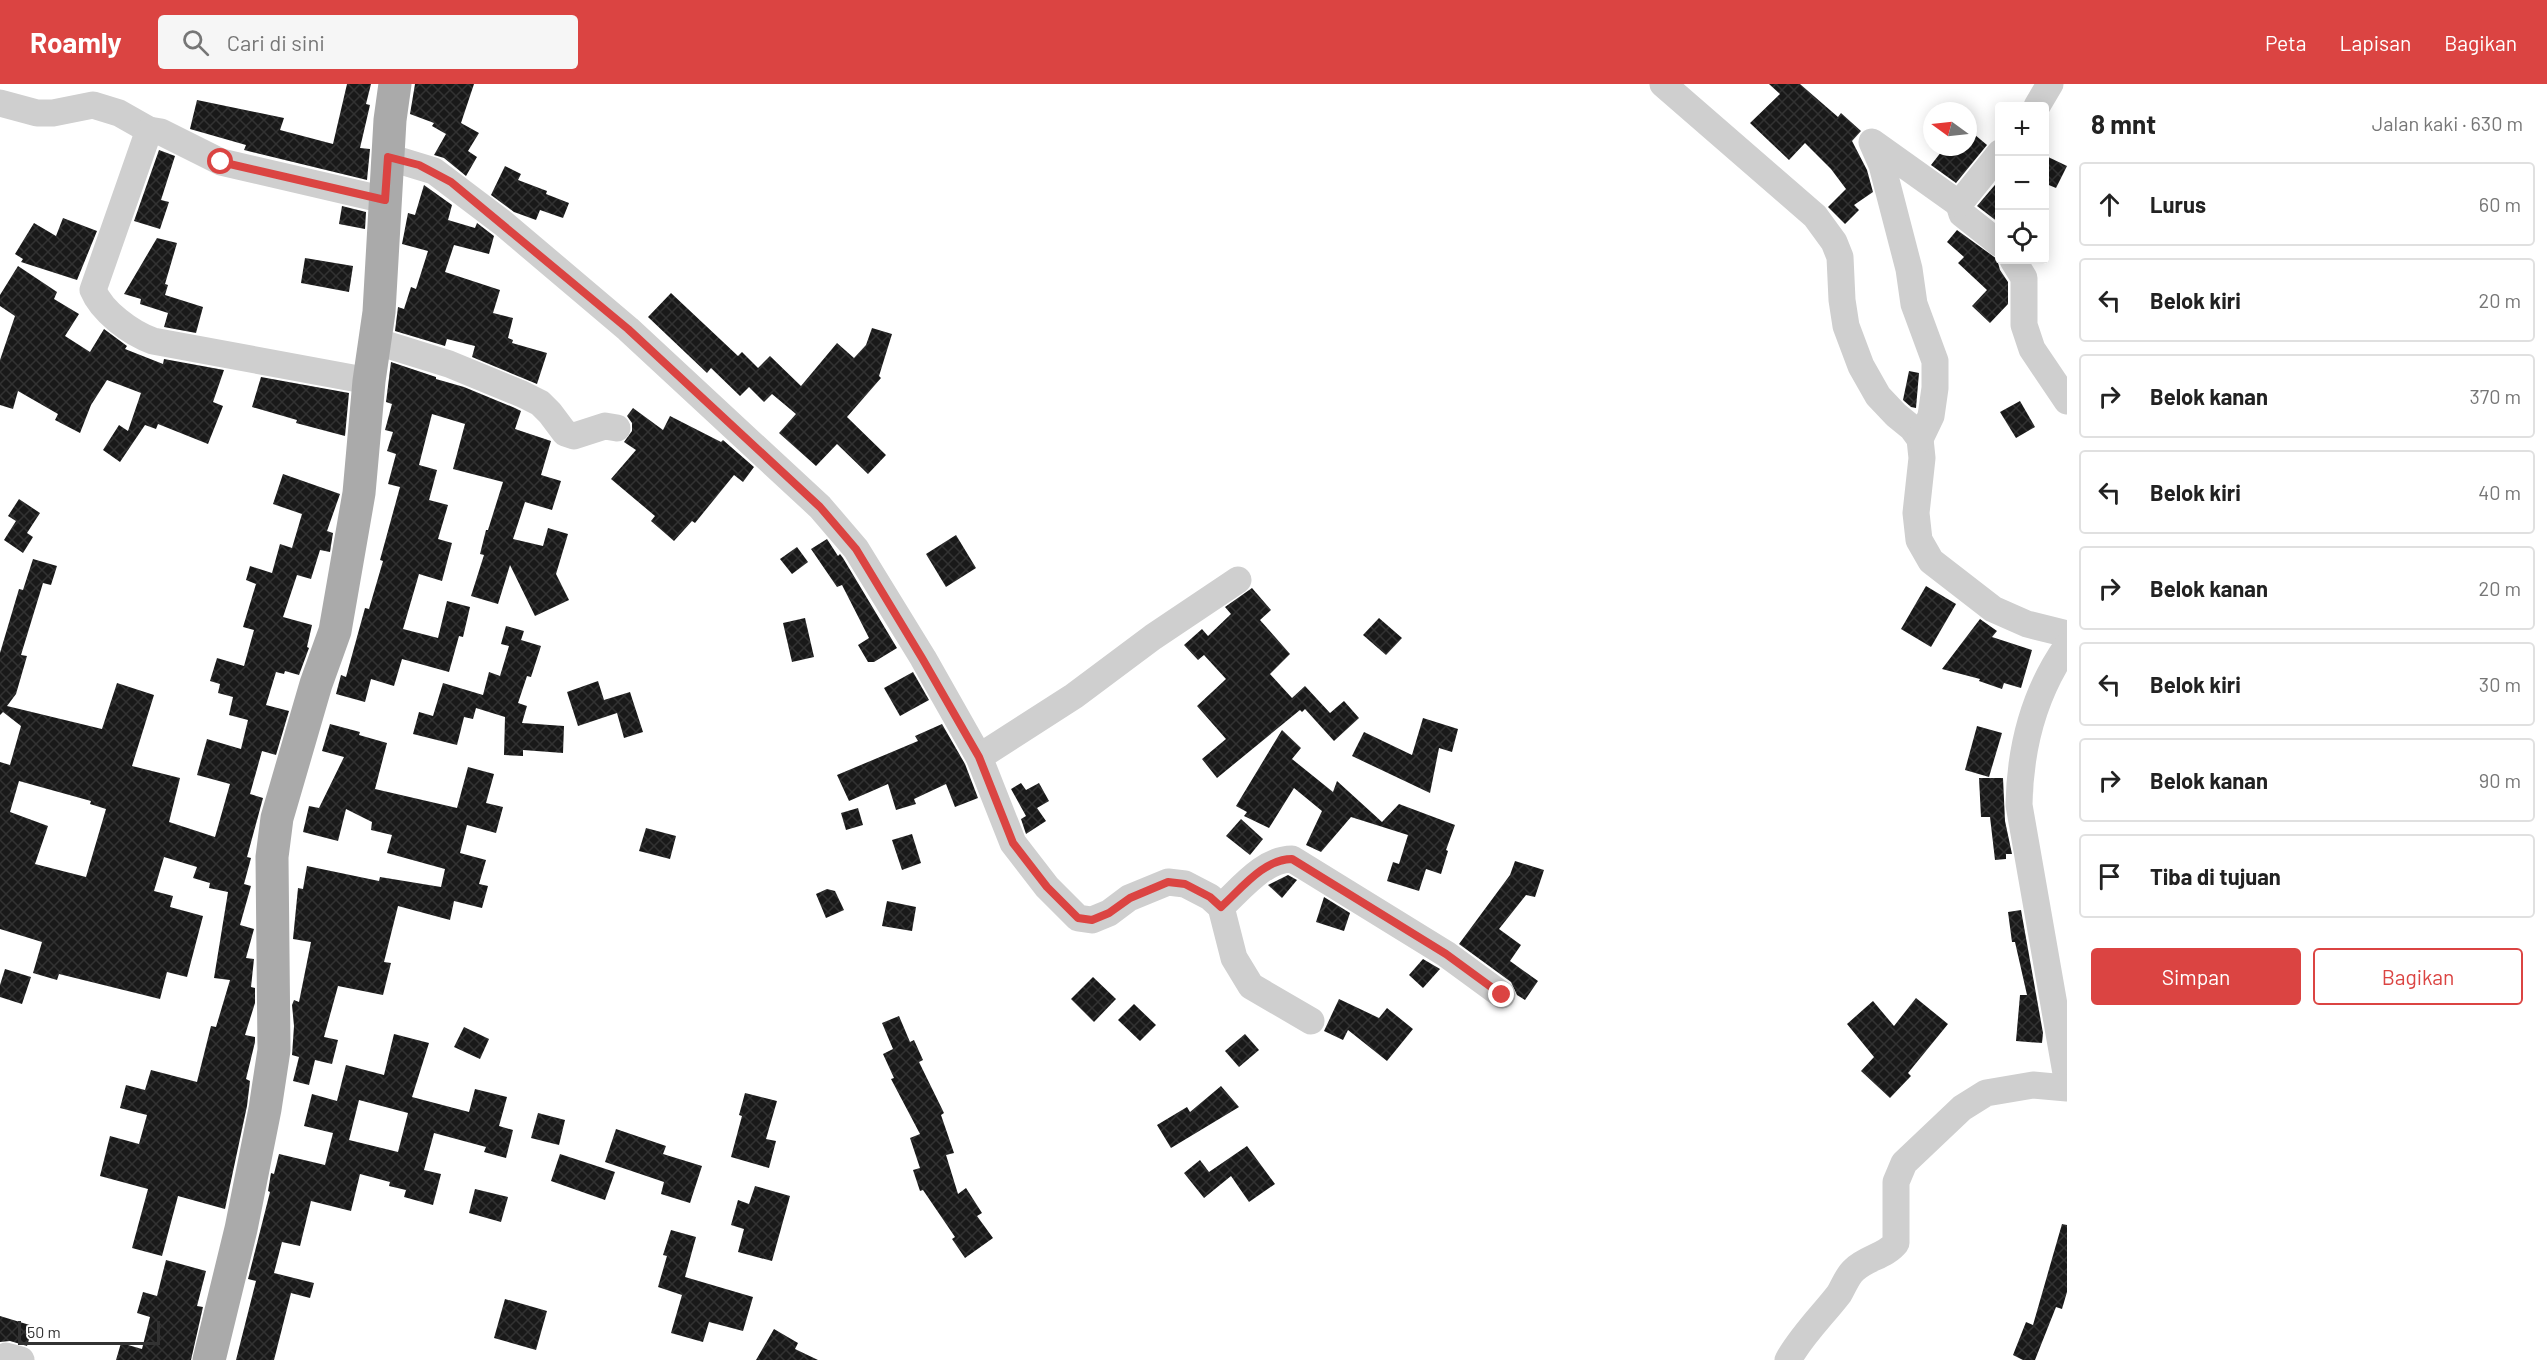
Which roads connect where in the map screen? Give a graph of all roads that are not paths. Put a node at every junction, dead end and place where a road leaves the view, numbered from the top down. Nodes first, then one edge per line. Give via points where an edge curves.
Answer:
1 (395, 84) edge
2 (1663, 84) edge
3 (2050, 84) edge
4 (2039, 102) edge
5 (0, 103) edge
6 (149, 130) junction
7 (1998, 156) edge
8 (388, 157) junction
9 (385, 200) junction
10 (1959, 204) junction
11 (1995, 240) edge
12 (2015, 264) edge
13 (375, 341) junction
14 (369, 381) junction
15 (2067, 401) edge
16 (618, 428) dead end
17 (1920, 439) junction
18 (1238, 580) dead end
19 (2067, 634) edge
20 (2067, 646) edge
21 (979, 757) junction
22 (1221, 907) junction
23 (1502, 995) dead end
24 (1311, 1022) dead end
25 (2067, 1079) edge
26 (2067, 1088) edge
27 (0, 1359) edge
28 (21, 1360) edge
29 (209, 1360) edge
30 (1788, 1360) edge

1 - 8 main road
2 - 17 street via 1815,216 1834,242 1840,257 1846,326 1861,366 1878,396
3 - 4 street
5 - 6 street via 37,113 93,105 119,113
6 - 9 street via 161,132 221,162
6 - 14 street via 93,285 95,295 106,308 139,336 153,341
7 - 10 street
8 - 9 main road
8 - 21 street via 434,171 504,224 628,329 820,507 856,549
9 - 13 main road
10 - 11 street via 1962,214
10 - 17 street via 1872,142 1909,269 1914,304 1935,361 1931,416
12 - 15 street via 2024,278 2024,325 2032,349
13 - 14 main road
13 - 16 street via 449,363 522,394 550,412 565,433 574,436 605,426
14 - 29 main road via 358,493 335,631 277,818 272,857 274,1050 243,1218
17 - 19 street via 1922,458 1916,513 1919,540 1931,561 1993,609 2026,624
18 - 21 street via 1074,696
20 - 25 street via 2032,714 2019,771 2019,805
21 - 22 street via 1013,843 1047,887 1078,918 1092,920 1168,882 1185,884
22 - 23 street via 1263,869 1292,859 1446,954
22 - 24 street via 1234,958 1251,986
26 - 30 street via 2033,1085 1986,1093 1962,1108 1904,1163 1896,1182 1896,1243 1852,1272
27 - 28 street via 6,1356

